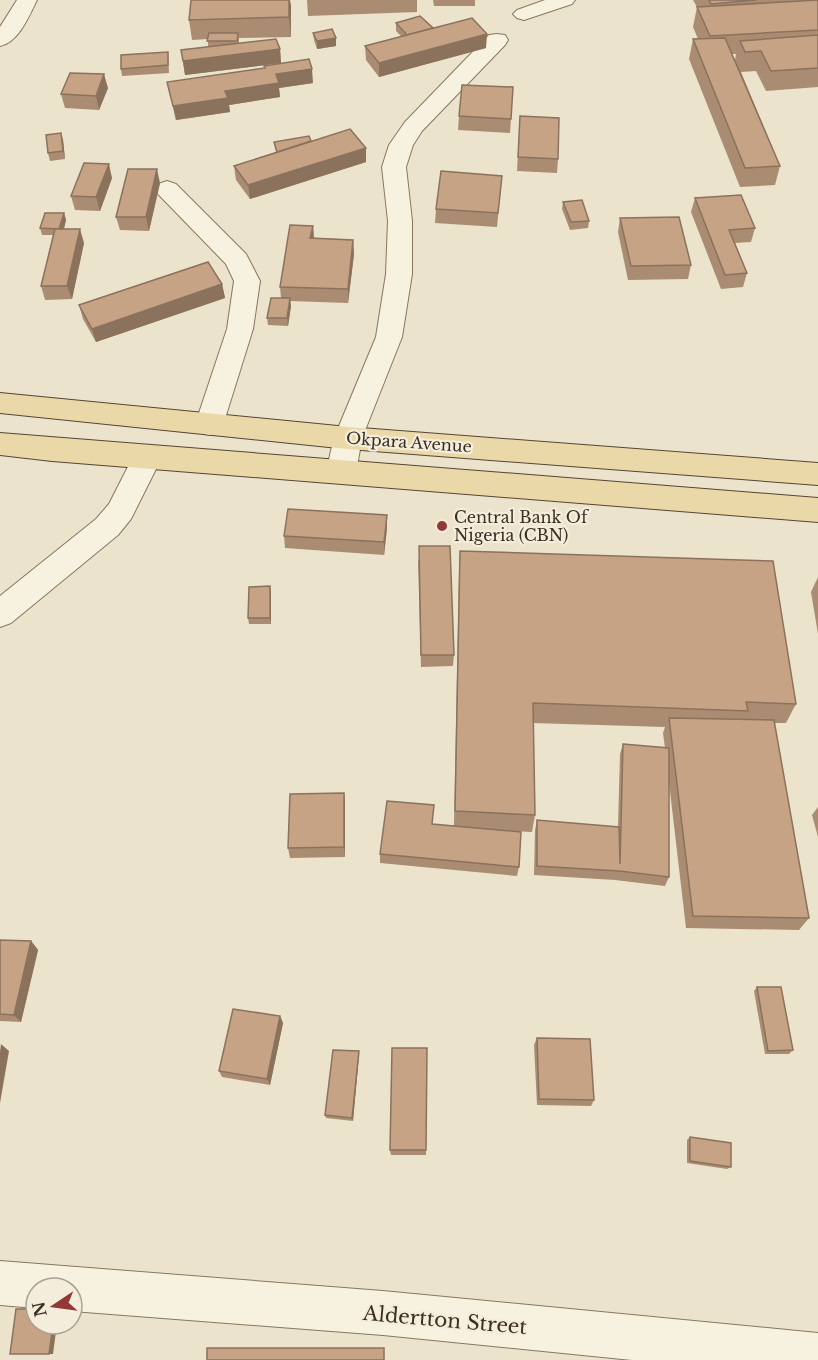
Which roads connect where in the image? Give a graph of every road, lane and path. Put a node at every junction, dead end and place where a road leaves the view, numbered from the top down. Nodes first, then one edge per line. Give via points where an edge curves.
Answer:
1 (27, 0) edge
2 (564, 0) edge
3 (524, 14) dead end
4 (0, 40) edge
5 (497, 40) dead end
6 (167, 189) dead end
7 (0, 403) edge
8 (209, 425) junction
9 (348, 438) junction
10 (0, 444) edge
11 (147, 457) junction
12 (341, 472) junction
13 (818, 474) edge
14 (818, 510) edge
15 (0, 614) edge
16 (0, 1283) edge
17 (24, 1285) edge
18 (84, 1289) edge
19 (818, 1356) edge

1 - 4 street
2 - 3 street
5 - 9 street via 412,127 401,145 394,167 400,221 399,274 389,337
6 - 8 street via 237,260 248,281 240,329
7 - 8 main road, Okpara Avenue
8 - 9 main road, Okpara Avenue
9 - 12 street
9 - 13 main road, Okpara Avenue
10 - 11 main road
11 - 12 main road
11 - 15 street via 120,511 107,527
12 - 14 main road
16 - 17 street
18 - 19 street, Aldertton Street via 383,1313

